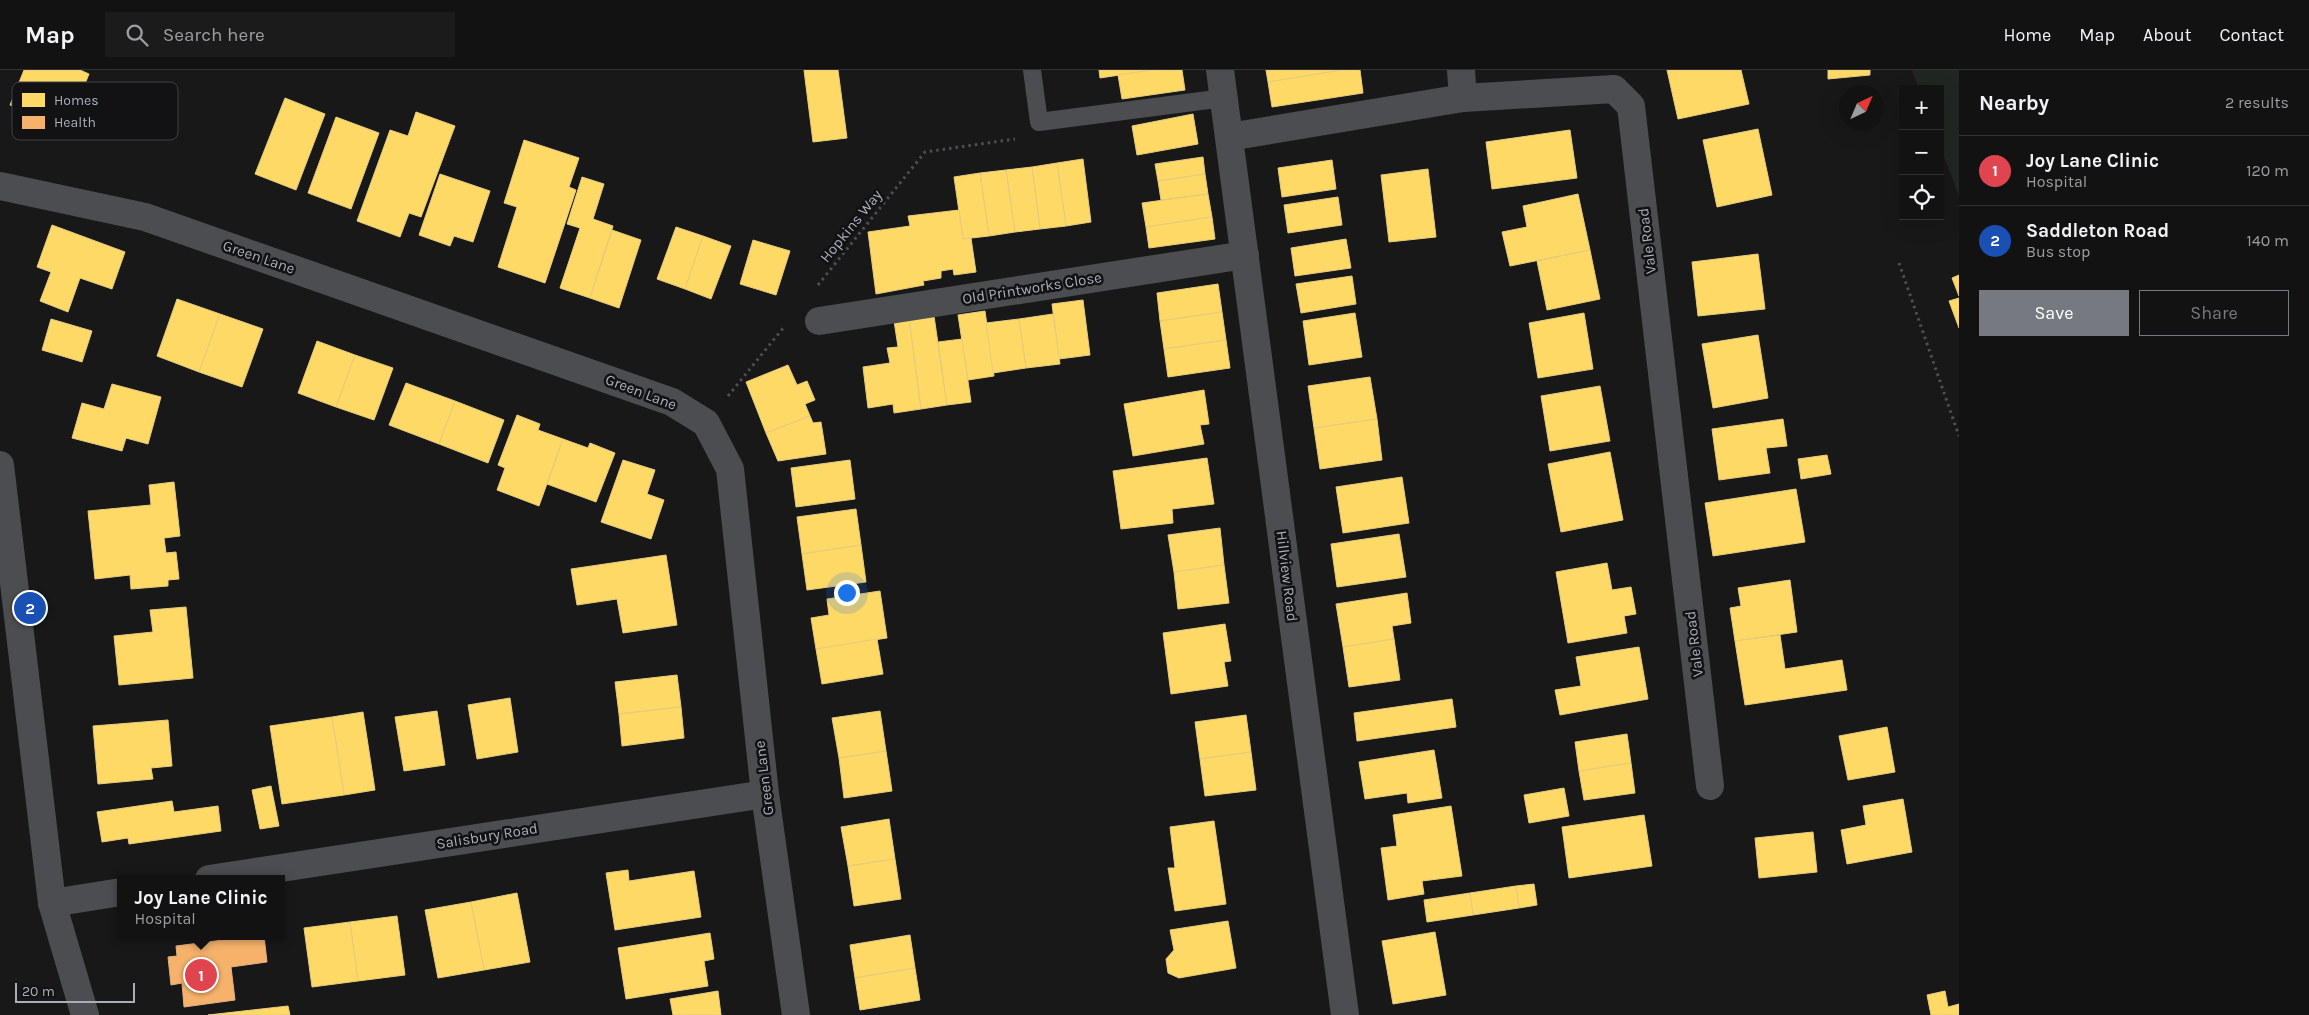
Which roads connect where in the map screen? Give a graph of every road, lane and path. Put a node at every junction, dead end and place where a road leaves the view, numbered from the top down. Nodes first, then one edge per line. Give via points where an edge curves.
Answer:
1 (1032, 70) edge
2 (1220, 70) edge
3 (1461, 70) edge
4 (1224, 98) junction
5 (1463, 98) junction
6 (1228, 137) junction
7 (1018, 139) dead end
8 (0, 186) edge
9 (1245, 255) junction
10 (1899, 263) dead end
11 (812, 292) dead end
12 (819, 321) dead end
13 (787, 323) dead end
14 (706, 424) junction
15 (1959, 436) edge
16 (0, 465) edge
17 (1710, 786) dead end
18 (765, 794) junction
19 (235, 875) edge
20 (117, 893) edge
21 (52, 903) junction
22 (85, 1015) edge
23 (796, 1015) edge
24 (1345, 1015) edge

1 - 4 lane via 1039,122
2 - 4 street, Hillview Road
3 - 5 street
4 - 6 street, Hillview Road
5 - 6 street, Vale Road
5 - 17 street, Vale Road via 1614,90 1631,106
6 - 9 street, Hillview Road
7 - 11 path, Hopkins Way via 925,152
8 - 14 street, Green Lane via 145,217 672,402
9 - 12 street, Old Printworks Close
9 - 24 street, Hillview Road
10 - 15 path
13 - 14 path
14 - 18 street, Green Lane via 730,469
16 - 21 street
18 - 19 street, Salisbury Road
18 - 23 street, Green Lane
20 - 21 street
21 - 22 street

